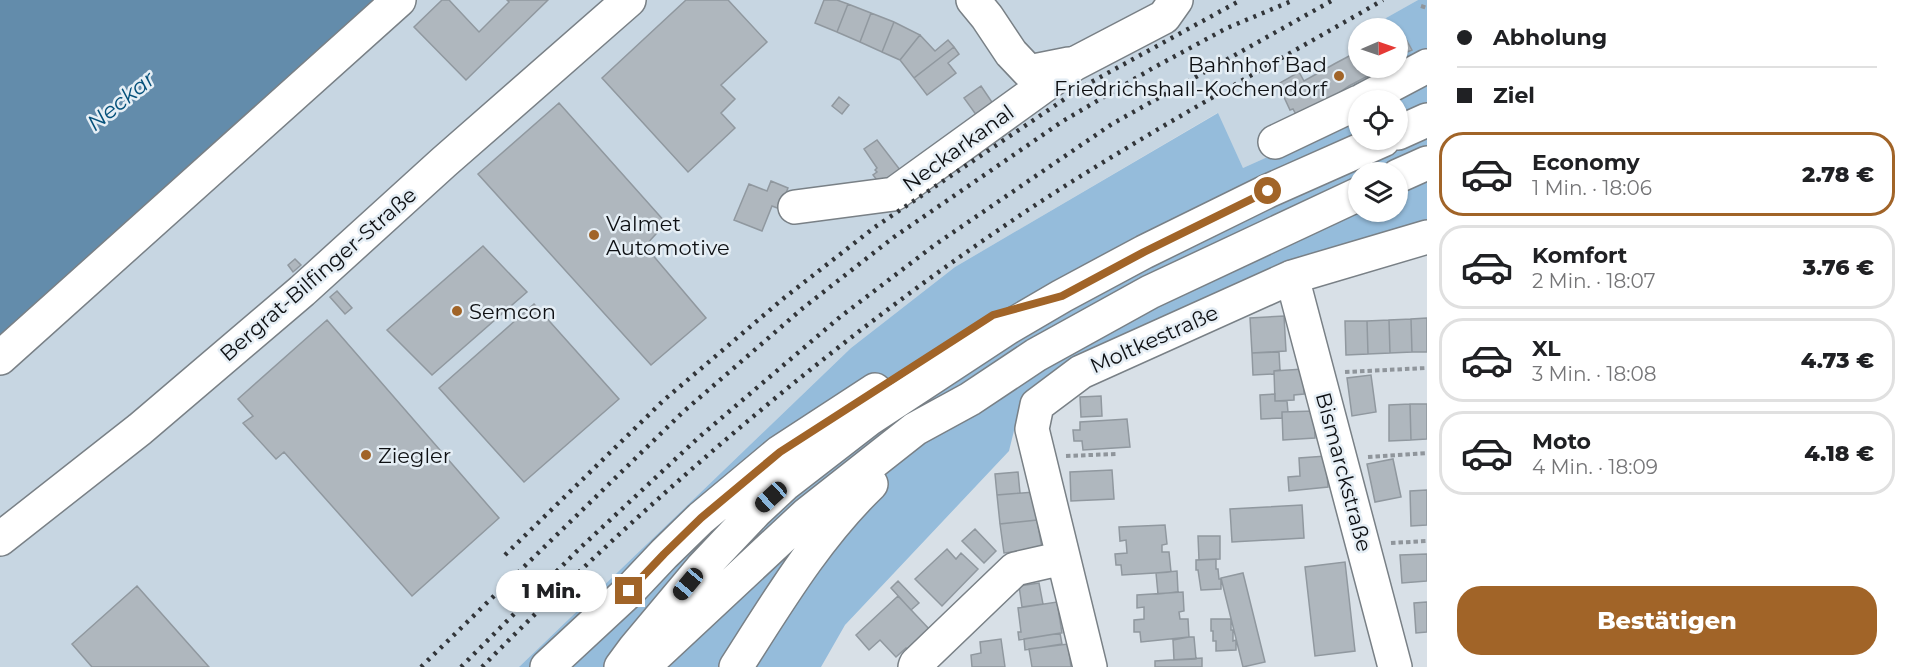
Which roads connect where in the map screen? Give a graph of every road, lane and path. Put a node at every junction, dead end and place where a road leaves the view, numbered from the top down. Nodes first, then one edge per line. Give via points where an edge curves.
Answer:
1 (399, 0) edge
2 (629, 0) edge
3 (973, 0) edge
4 (1176, 0) edge
5 (1421, 6) dead end
6 (1427, 8) edge
7 (1074, 64) junction
8 (1427, 66) edge
9 (1382, 90) edge
10 (1348, 107) edge
11 (1427, 120) edge
12 (1408, 129) edge
13 (1275, 142) dead end
14 (1360, 150) edge
15 (1427, 163) edge
16 (1408, 172) edge
17 (1348, 199) edge
18 (795, 207) dead end
19 (1427, 237) edge
20 (1292, 277) junction
21 (1062, 296) junction
22 (0, 358) edge
23 (1427, 368) edge
24 (1318, 374) junction
25 (970, 399) junction
26 (1427, 453) edge
27 (1116, 454) dead end
28 (1039, 458) junction
29 (1341, 459) junction
30 (0, 539) edge
31 (1427, 541) edge
32 (1363, 545) junction
33 (1063, 558) junction
34 (547, 667) edge
35 (621, 667) edge
36 (643, 667) edge
37 (736, 667) edge
38 (915, 667) edge
39 (1090, 667) edge
40 (1395, 667) edge

1 - 22 main road
2 - 30 main road, Bergrat-Bilfinger-Straße via 302,291 140,429
3 - 7 main road, Neckarkanal via 1029,72
4 - 7 main road, Neckarkanal via 1164,17
5 - 6 path
7 - 18 main road, Neckarkanal via 894,194
8 - 9 main road
10 - 13 main road
11 - 12 main road
14 - 21 main road via 1268,191
15 - 16 main road
17 - 25 main road via 1150,292 1036,355
19 - 20 main road, Moltkestraße
20 - 24 main road, Bismarckstraße
20 - 28 main road, Moltkestraße via 1081,372 1037,405 1032,429
21 - 34 main road via 993,315 780,452 701,518
21 - 35 main road via 869,419 785,484 702,568
23 - 24 path
24 - 29 main road, Bismarckstraße
25 - 36 main road via 915,429 806,515
25 - 37 main road via 869,486 822,538
26 - 29 path
27 - 28 path
28 - 33 main road, Moltkestraße
29 - 32 main road, Bismarckstraße
31 - 32 path
32 - 40 main road, Bismarckstraße
33 - 38 main road via 1016,569
33 - 39 main road, Moltkestraße

